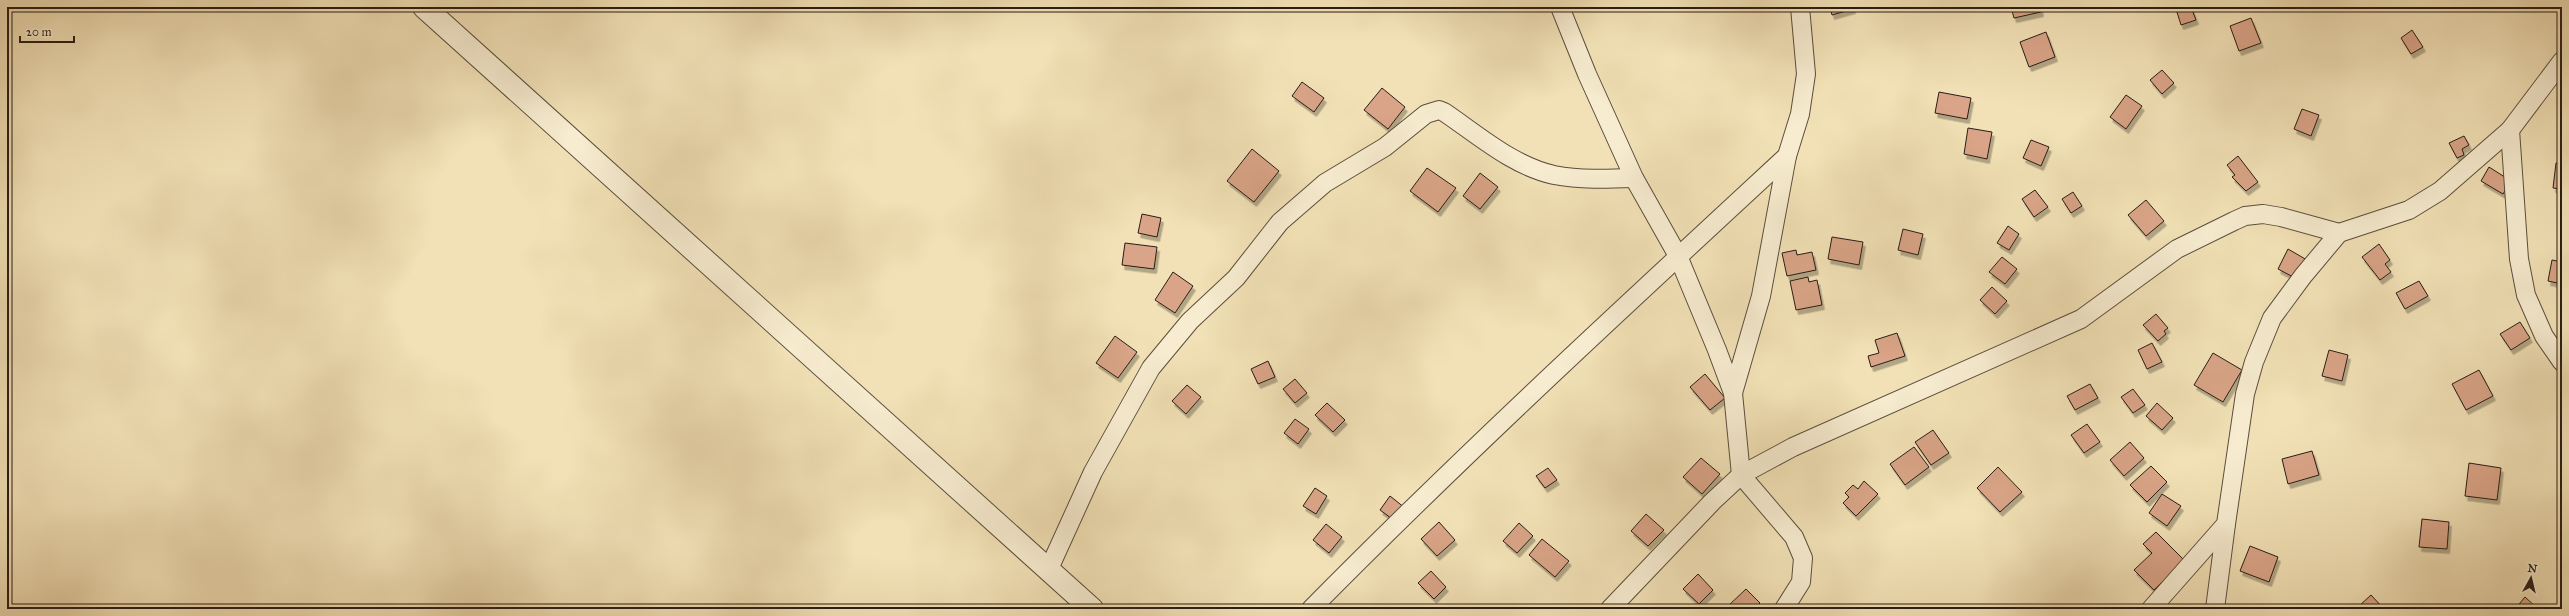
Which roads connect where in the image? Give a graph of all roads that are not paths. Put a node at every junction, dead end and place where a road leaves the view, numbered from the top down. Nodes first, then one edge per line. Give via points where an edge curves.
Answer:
1 (424, 7) edge
2 (1560, 7) edge
3 (1800, 7) edge
4 (2562, 61) edge
5 (2510, 130) junction
6 (1787, 156) junction
7 (1634, 178) junction
8 (2339, 233) junction
9 (1678, 256) junction
10 (2562, 362) edge
11 (1733, 393) junction
12 (1741, 475) junction
13 (2226, 524) junction
14 (1048, 571) junction
15 (1092, 609) edge
16 (1311, 609) edge
17 (1610, 609) edge
18 (1784, 609) edge
19 (2151, 609) edge
20 (2215, 609) edge

1 - 14 street
2 - 7 street
3 - 6 street via 1806,74 1800,114
4 - 5 street
5 - 8 street via 2434,194 2409,210
5 - 10 street via 2520,259 2526,295 2544,336
6 - 9 street
6 - 11 street via 1761,296
7 - 9 street
7 - 14 street via 1587,179 1553,174 1508,156 1444,112 1439,110 1426,114 1385,147 1325,183 1280,222 1236,278 1185,327 1151,368 1093,472
8 - 12 street via 2281,216 2263,214 2240,218 2177,250 2081,319 1793,447
8 - 13 street via 2272,318 2254,362 2245,394
9 - 11 street
9 - 16 street via 1393,527
11 - 12 street
12 - 17 street
12 - 18 street via 1794,537 1803,558 1801,582
13 - 19 street
13 - 20 street
14 - 15 street

